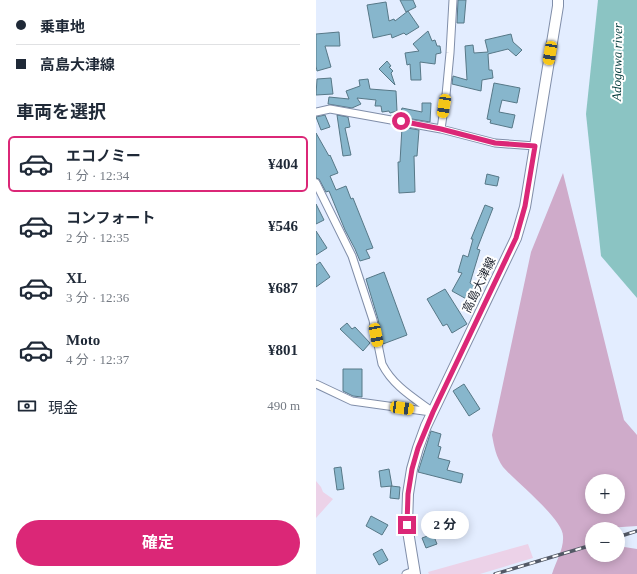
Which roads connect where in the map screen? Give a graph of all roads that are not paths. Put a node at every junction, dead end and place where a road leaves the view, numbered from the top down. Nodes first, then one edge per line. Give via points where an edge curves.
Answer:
1 (453, 0) edge
2 (558, 0) edge
3 (316, 112) edge
4 (441, 129) junction
5 (535, 146) junction
6 (316, 183) edge
7 (316, 384) edge
8 (433, 412) junction
9 (412, 573) edge

1 - 4 street via 450,60
2 - 5 main road, 高島大津線
3 - 4 street via 330,109
4 - 5 street via 495,143
5 - 8 main road, 高島大津線 via 525,206 516,238
6 - 8 street via 352,256 373,320 385,370 399,388
7 - 8 street via 352,401
8 - 9 main road, 高島大津線 via 418,448 408,494 407,525

